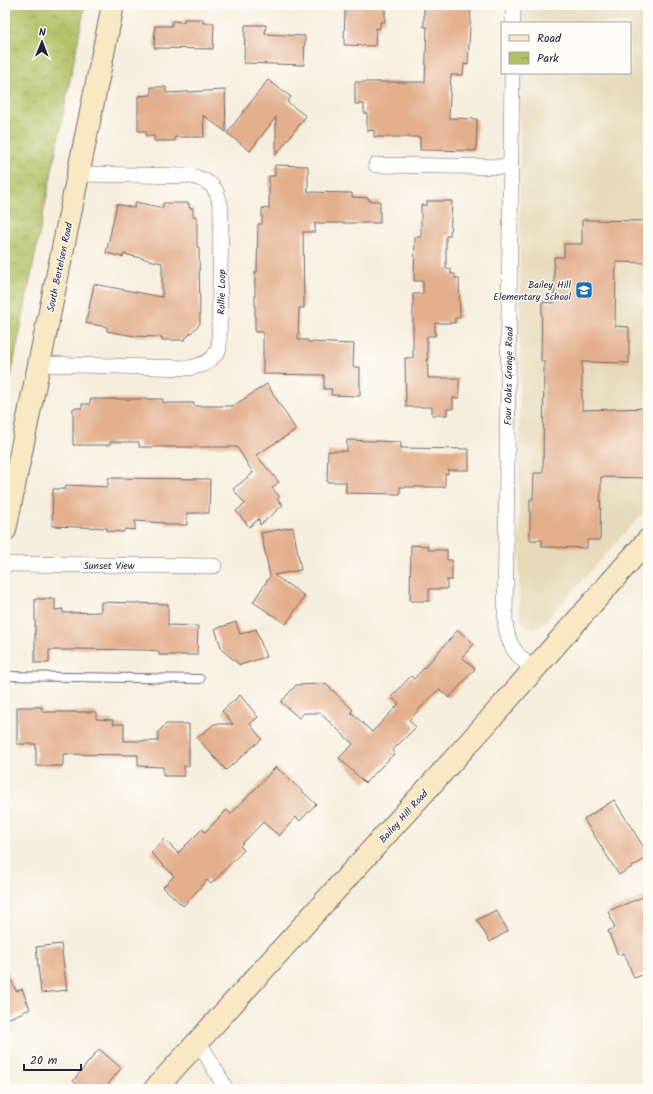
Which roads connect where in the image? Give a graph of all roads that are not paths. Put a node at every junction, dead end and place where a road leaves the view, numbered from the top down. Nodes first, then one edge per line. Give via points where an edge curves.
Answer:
1 (113, 5) edge
2 (513, 5) edge
3 (513, 22) edge
4 (512, 74) edge
5 (376, 165) dead end
6 (511, 167) junction
7 (79, 174) junction
8 (39, 364) junction
9 (5, 530) edge
10 (648, 540) edge
11 (5, 564) edge
12 (214, 566) dead end
13 (533, 670) junction
14 (5, 676) edge
15 (200, 680) dead end
16 (199, 1042) junction
17 (155, 1089) edge
18 (226, 1089) edge

1 - 7 main road, South Bertelsen Road
2 - 3 street
4 - 6 street, Four Oaks Grange Road
5 - 6 street
6 - 13 street, Four Oaks Grange Road via 505,620 514,651
7 - 8 main road, South Bertelsen Road
7 - 8 street, Rollie Loop via 191,176 203,179 214,187 221,210 219,349 213,360 202,366 189,368
8 - 9 main road, South Bertelsen Road
10 - 13 main road, Bailey Hill Road
11 - 12 street, Sunset View
13 - 16 main road, Bailey Hill Road
14 - 15 lane
16 - 17 main road, Bailey Hill Road
16 - 18 street

